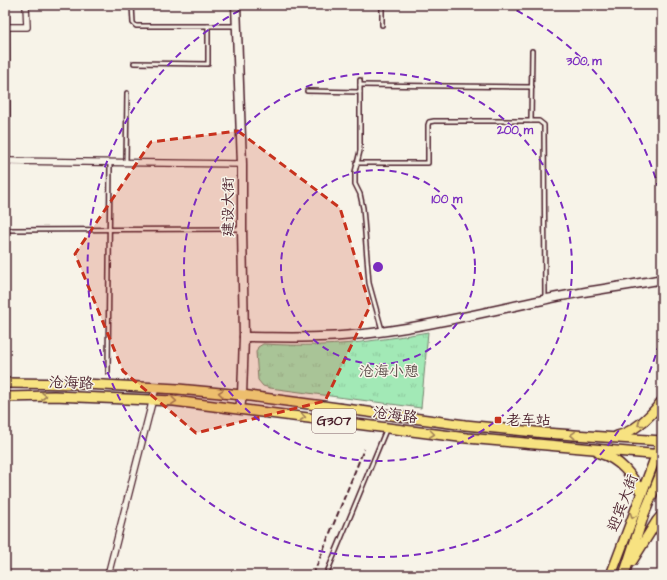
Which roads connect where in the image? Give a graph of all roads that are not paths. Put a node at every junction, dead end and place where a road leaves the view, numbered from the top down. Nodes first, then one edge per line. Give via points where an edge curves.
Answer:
1 (6, 5) edge
2 (26, 5) edge
3 (132, 5) edge
4 (236, 5) edge
5 (382, 5) edge
6 (585, 5) edge
7 (626, 5) edge
8 (382, 25) dead end
9 (208, 26) junction
10 (236, 26) junction
11 (6, 27) edge
12 (532, 51) dead end
13 (134, 63) dead end
14 (6, 80) edge
15 (360, 80) dead end
16 (360, 86) junction
17 (532, 87) junction
18 (307, 91) dead end
19 (360, 92) junction
20 (127, 93) dead end
21 (531, 121) junction
22 (6, 161) edge
23 (110, 163) junction
24 (126, 163) junction
25 (356, 163) junction
26 (242, 164) junction
27 (242, 229) junction
28 (5, 230) edge
29 (109, 230) junction
30 (662, 278) edge
31 (545, 299) junction
32 (383, 332) junction
33 (244, 337) junction
34 (108, 372) dead end
35 (5, 383) edge
36 (156, 388) junction
37 (242, 395) junction
38 (5, 397) edge
39 (154, 400) junction
40 (662, 401) edge
41 (240, 409) junction
42 (387, 428) junction
43 (612, 438) junction
44 (662, 441) edge
45 (581, 448) junction
46 (660, 455) edge
47 (662, 471) edge
48 (642, 494) junction
49 (662, 515) edge
50 (108, 575) edge
51 (326, 575) edge
52 (611, 575) edge
53 (624, 575) edge

1 - 11 street
2 - 11 street via 27,27
3 - 9 lane via 133,23 136,26
4 - 10 street, 建设大街
5 - 8 lane
6 - 7 lane
9 - 10 lane
9 - 13 lane via 208,64
10 - 26 street, 建设大街
11 - 14 street
12 - 17 lane
14 - 22 street
15 - 16 lane
16 - 17 lane
16 - 19 lane
17 - 21 lane
18 - 19 lane
19 - 25 lane via 360,151
20 - 24 lane
21 - 25 lane via 429,122 428,163
21 - 31 lane via 539,121 544,125
22 - 23 street
23 - 24 street
23 - 29 lane
24 - 26 street
25 - 32 lane via 355,184 363,208 369,283
26 - 27 street, 建设大街
27 - 29 lane
27 - 33 street, 建设大街
28 - 29 lane
29 - 34 lane
30 - 31 street
31 - 32 street via 434,324
32 - 33 street via 322,337
33 - 37 street, 建设大街
35 - 36 main road, 沧海路 / G307
37 -> 36 main road, 沧海路 / G307
36 - 39 street
37 - 41 street, 建设大街
43 -> 37 main road, 沧海路 / G307 via 465,425
38 -> 39 main road, 沧海路 / G307
39 -> 41 main road, 沧海路 / G307
39 - 50 street
40 -> 43 main road via 638,427
41 -> 42 main road, 沧海路 / G307
42 -> 45 main road, 沧海路 / G307
42 - 51 lane
43 - 44 main road, 沧海路 / G307
44 - 46 main road, 迎宾大街
45 - 46 main road, 沧海路 / G307
45 - 48 main road via 608,456 618,463 630,473
46 - 48 main road, 迎宾大街
47 - 53 main road, 迎宾大街 via 644,514
48 -> 52 main road, 迎宾大街
49 - 53 main road

